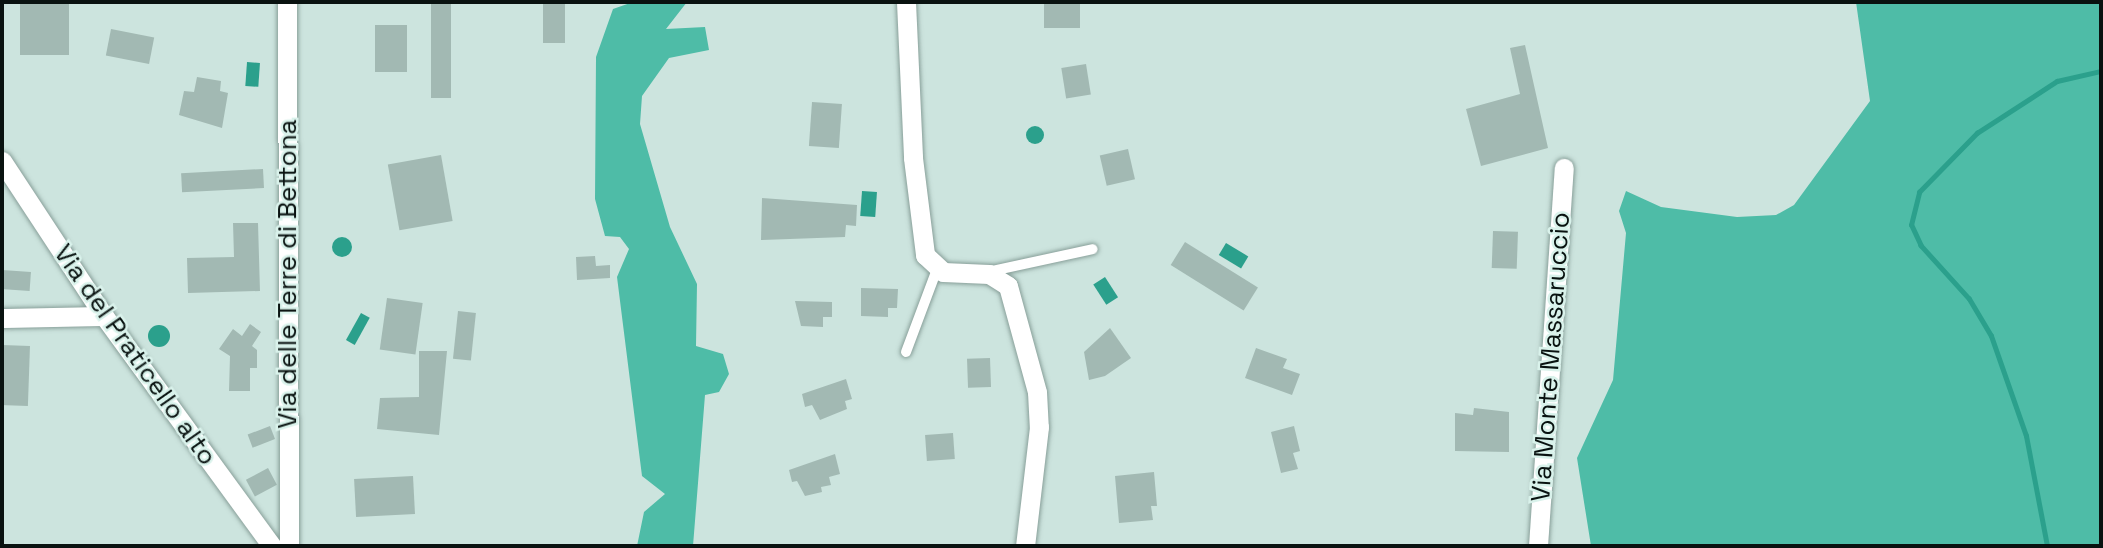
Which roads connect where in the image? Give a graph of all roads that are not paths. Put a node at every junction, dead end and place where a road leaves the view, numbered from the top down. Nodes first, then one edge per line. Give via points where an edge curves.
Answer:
1 (287, 2) edge
2 (906, 2) edge
3 (2, 161) edge
4 (1564, 168) dead end
5 (1093, 249) dead end
6 (937, 269) junction
7 (982, 273) junction
8 (104, 316) junction
9 (2, 318) edge
10 (906, 352) dead end
11 (272, 546) edge
12 (289, 546) edge
13 (1025, 546) edge
14 (1538, 546) edge

1 - 12 street, Via delle Terre di Bettona
2 - 6 street via 921,245
3 - 8 street, Via del Praticello alto
4 - 14 street, Via Monte Massaruccio
5 - 7 lane
6 - 7 street via 959,275
6 - 10 lane
7 - 13 street via 1003,281 1011,290 1037,392 1039,427
8 - 9 street
8 - 11 street, Via del Praticello alto

